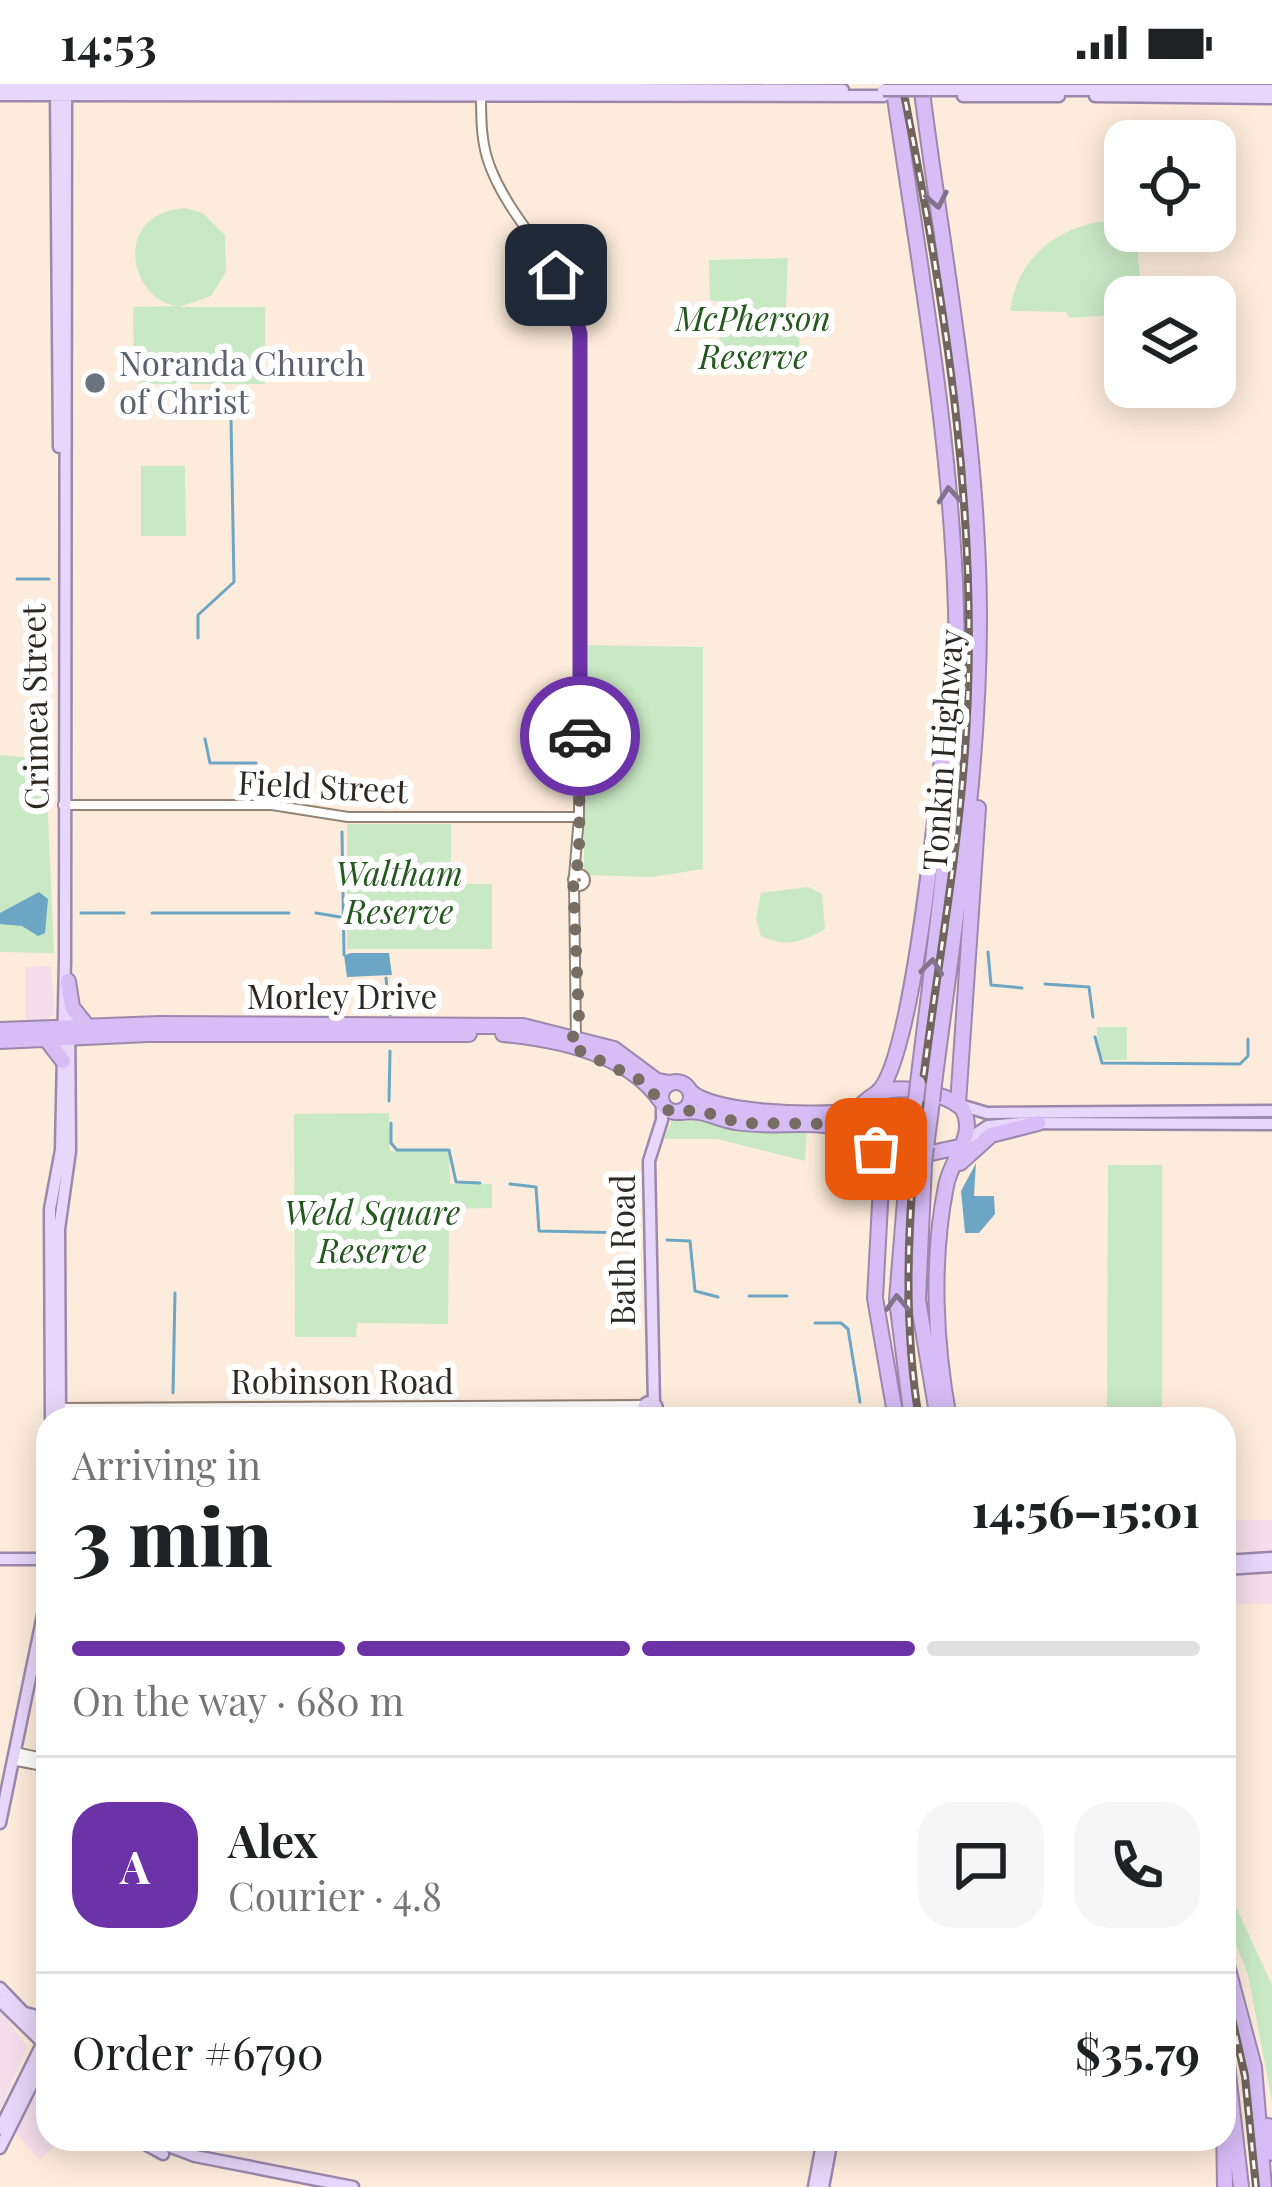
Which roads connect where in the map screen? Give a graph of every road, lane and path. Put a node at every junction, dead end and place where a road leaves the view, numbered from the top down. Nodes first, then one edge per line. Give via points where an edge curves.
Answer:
1 (954, 87) edge
2 (39, 88) edge
3 (61, 88) edge
4 (83, 88) edge
5 (990, 88) junction
6 (1078, 89) junction
7 (887, 90) edge
8 (926, 90) edge
9 (0, 91) edge
10 (481, 92) junction
11 (1268, 95) edge
12 (1063, 96) junction
13 (1105, 96) junction
14 (61, 114) junction
15 (953, 544) junction
16 (978, 695) junction
17 (64, 805) junction
18 (579, 817) junction
19 (64, 959) junction
20 (68, 981) junction
21 (0, 1030) edge
22 (92, 1031) junction
23 (902, 1032) junction
24 (63, 1037) junction
25 (0, 1041) edge
26 (574, 1042) junction
27 (669, 1083) junction
28 (690, 1091) junction
29 (925, 1092) junction
30 (871, 1098) junction
31 (959, 1105) junction
32 (668, 1110) junction
33 (814, 1111) junction
34 (1272, 1111) edge
35 (1038, 1123) junction
36 (1272, 1124) edge
37 (870, 1142) junction
38 (964, 1142) junction
39 (917, 1155) junction
40 (944, 1214) junction
41 (56, 1407) edge
42 (647, 1407) edge
43 (894, 1407) edge
44 (911, 1407) edge
45 (936, 1407) edge
46 (948, 1407) edge
47 (0, 1561) edge
48 (36, 1562) edge
49 (1272, 1562) edge
50 (1236, 1564) edge
51 (36, 1646) edge
52 (13, 1756) junction
53 (36, 1761) edge
54 (0, 1823) edge
55 (0, 1988) edge
56 (1236, 1997) edge
57 (0, 2001) edge
58 (22, 2012) junction
59 (36, 2016) edge
60 (36, 2033) edge
61 (36, 2037) edge
62 (1248, 2040) junction
63 (36, 2061) edge
64 (36, 2066) edge
65 (0, 2128) edge
66 (1236, 2143) edge
67 (0, 2148) edge
68 (162, 2151) edge
69 (182, 2151) edge
70 (825, 2151) edge
71 (1225, 2151) edge
72 (1272, 2153) edge
73 (821, 2182) edge
74 (325, 2187) edge
75 (353, 2187) edge
76 (836, 2187) edge
77 (1226, 2187) edge
78 (1241, 2187) edge
79 (1264, 2187) edge

1 - 5 main road
1 - 8 main road
2 - 3 main road
2 - 9 main road
2 - 14 main road
3 - 4 main road
3 - 14 main road, Crimea Street
4 - 10 main road
4 - 14 main road
5 - 6 main road
5 - 12 main road
6 - 11 main road
6 - 13 main road
7 - 8 main road, bridge
7 - 10 main road
15 -> 7 highway, Tonkin Highway via 935,359
8 - 12 main road
8 -> 16 highway, Tonkin Highway via 968,417
10 - 18 street via 491,170 569,294 580,334
11 - 13 main road
12 - 13 main road
14 - 17 main road, Crimea Street
15 - 23 highway via 949,695
29 -> 15 highway, Tonkin Highway via 956,699
16 - 29 highway, Tonkin Highway via 970,812
16 - 31 highway via 977,861
17 - 18 street, Field Street via 272,805 348,818
17 - 19 main road, Crimea Street
18 - 26 street
19 - 20 main road, Crimea Street
19 - 24 main road, Crimea Street
20 - 22 highway via 72,1007
20 - 24 main road, Crimea Street
21 - 24 highway, Morley Drive
22 - 24 highway, Morley Drive
22 - 24 highway
22 - 26 highway, Morley Drive via 503,1034
23 - 30 highway via 890,1078
23 - 33 highway via 864,1095
24 - 25 highway, Morley Drive
24 - 41 main road, Crimea Street via 61,1150 50,1209
26 - 27 highway, Morley Drive via 624,1054
26 - 32 highway, Morley Drive via 638,1078
27 - 28 highway, Morley Drive
27 - 32 highway
28 - 32 highway via 691,1101
28 - 33 highway via 724,1107
29 - 39 highway, Tonkin Highway
30 - 31 highway via 919,1092
30 - 33 highway via 852,1111
30 - 37 highway
31 - 34 main road via 992,1114
31 - 38 highway via 969,1121
32 - 37 highway, Morley Drive via 739,1123 832,1124
32 - 42 main road, Bath Road via 649,1161
35 - 36 main road
35 - 38 main road via 988,1126
35 - 40 highway via 991,1135 969,1151
37 - 38 highway, Morley Drive via 932,1155
37 - 43 highway via 882,1167 877,1316
38 - 40 highway via 948,1177
44 -> 39 highway, Tonkin Highway via 897,1283
39 - 45 highway, Tonkin Highway via 918,1300
40 - 46 highway via 937,1298
47 - 48 main road
49 - 50 main road
51 - 52 main road
52 - 53 street
52 - 54 main road
55 - 58 main road
56 - 62 highway
57 - 61 main road
58 - 59 main road
58 - 60 main road
62 - 72 highway
62 - 79 highway
63 - 65 main road
64 - 67 main road
66 - 78 highway
68 - 74 main road
69 - 75 main road
70 - 73 main road
71 - 77 highway
73 - 76 main road

